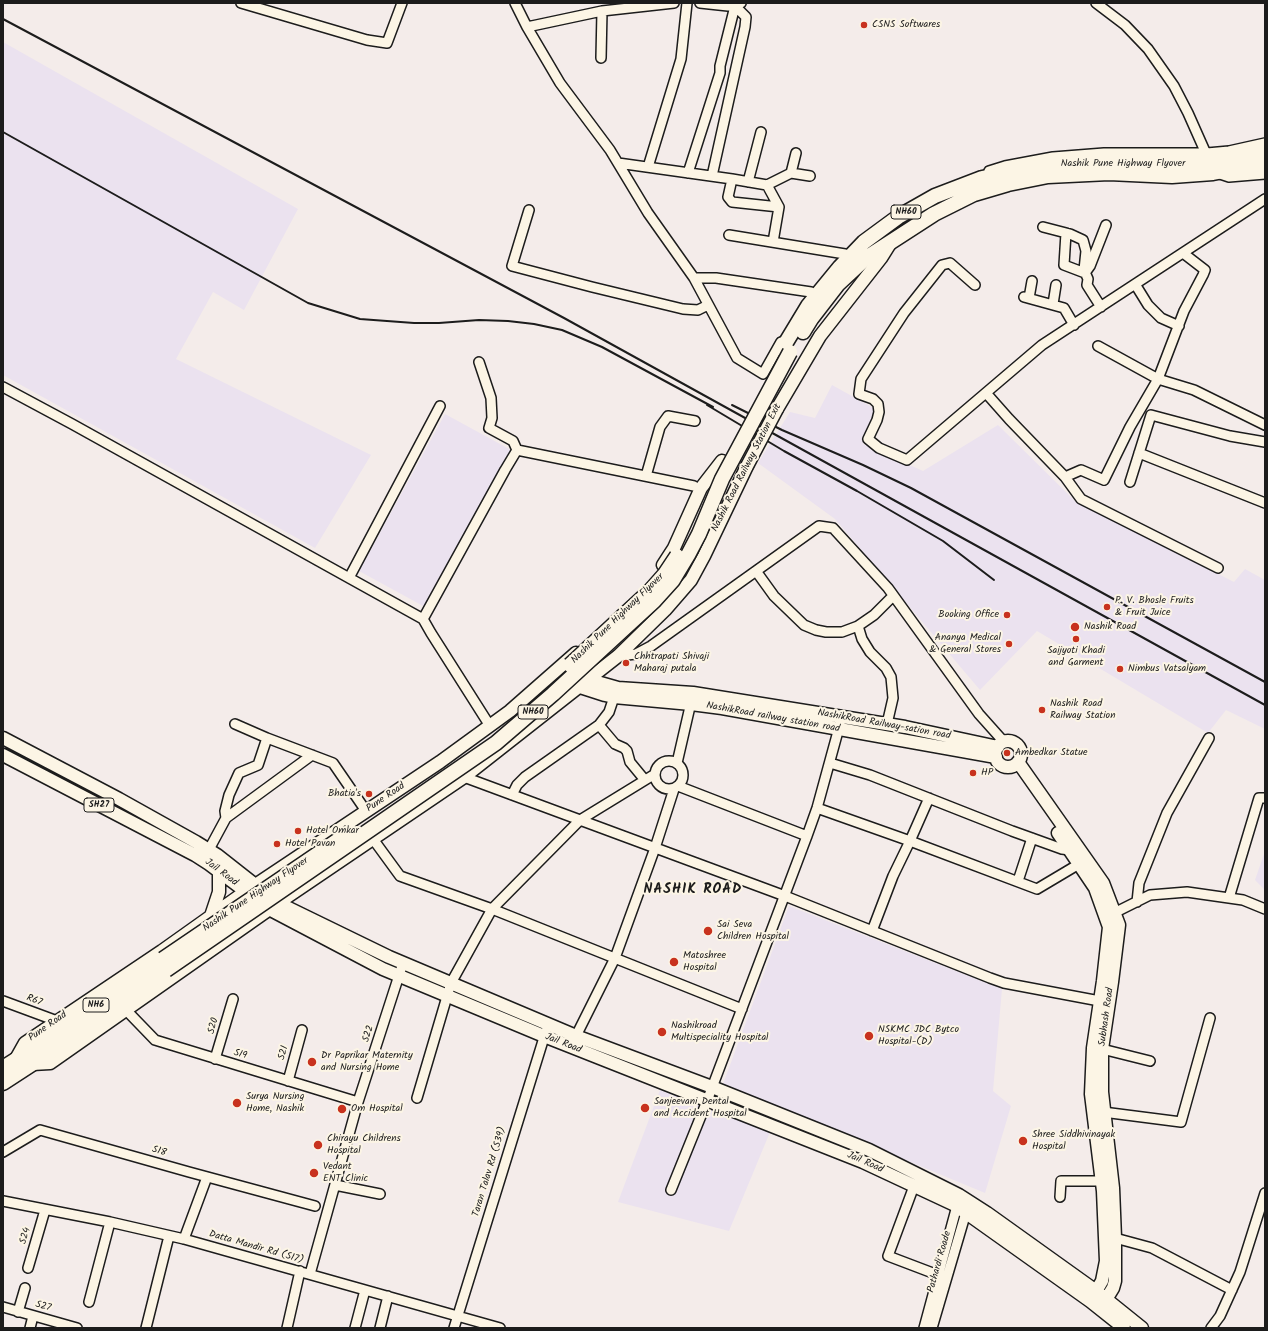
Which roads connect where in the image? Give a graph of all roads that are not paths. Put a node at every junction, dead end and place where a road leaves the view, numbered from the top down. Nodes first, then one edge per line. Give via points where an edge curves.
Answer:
1 (241, 3) edge
2 (402, 3) edge
3 (515, 3) edge
4 (674, 3) edge
5 (687, 3) edge
6 (700, 3) edge
7 (1096, 3) edge
8 (738, 4) edge
9 (602, 11) junction
10 (527, 27) junction
11 (601, 58) dead end
12 (761, 132) dead end
13 (1265, 142) edge
14 (796, 153) dead end
15 (1265, 153) edge
16 (618, 163) junction
17 (1210, 163) junction
18 (1265, 163) edge
19 (648, 167) junction
20 (688, 173) junction
21 (791, 173) junction
22 (1265, 174) edge
23 (712, 176) junction
24 (810, 176) dead end
25 (732, 179) junction
26 (748, 182) junction
27 (767, 186) junction
28 (1265, 199) edge
29 (779, 207) junction
30 (529, 210) dead end
31 (1106, 225) dead end
32 (1044, 227) dead end
33 (1066, 233) junction
34 (729, 235) dead end
35 (773, 242) junction
36 (891, 242) junction
37 (1183, 253) junction
38 (845, 254) junction
39 (1085, 273) junction
40 (694, 278) junction
41 (1032, 281) dead end
42 (1135, 284) junction
43 (974, 285) dead end
44 (1056, 285) dead end
45 (811, 292) junction
46 (1053, 304) junction
47 (708, 305) junction
48 (1101, 307) junction
49 (1074, 325) junction
50 (1179, 326) junction
51 (1098, 346) dead end
52 (786, 350) junction
53 (479, 362) dead end
54 (1158, 379) junction
55 (3, 387) edge
56 (986, 393) junction
57 (440, 406) dead end
58 (695, 421) dead end
59 (1265, 425) edge
60 (1265, 442) edge
61 (517, 450) junction
62 (1139, 453) junction
63 (722, 460) junction
64 (646, 476) junction
65 (1065, 477) junction
66 (1130, 482) dead end
67 (698, 487) junction
68 (1265, 503) edge
69 (1218, 568) dead end
70 (756, 571) junction
71 (349, 578) junction
72 (894, 596) junction
73 (423, 619) junction
74 (858, 626) junction
75 (618, 656) junction
76 (554, 673) junction
77 (583, 683) junction
78 (614, 697) junction
79 (692, 698) junction
80 (843, 717) junction
81 (235, 724) dead end
82 (887, 724) junction
83 (599, 725) junction
84 (490, 726) junction
85 (839, 729) junction
86 (3, 738) edge
87 (267, 738) junction
88 (1209, 738) dead end
89 (999, 748) junction
90 (3, 755) edge
91 (312, 755) junction
92 (677, 763) junction
93 (830, 763) junction
94 (1015, 764) junction
95 (655, 774) junction
96 (464, 777) junction
97 (644, 779) junction
98 (676, 787) junction
99 (512, 795) junction
100 (929, 798) junction
101 (1265, 798) edge
102 (817, 808) junction
103 (366, 811) junction
104 (226, 818) junction
105 (580, 820) junction
106 (807, 836) junction
107 (1032, 838) junction
108 (373, 839) junction
109 (910, 841) junction
110 (655, 848) junction
111 (1070, 850) junction
112 (210, 855) junction
113 (1079, 864) junction
114 (219, 871) junction
115 (1018, 881) junction
116 (250, 888) junction
117 (785, 896) junction
118 (1229, 898) junction
119 (1137, 902) junction
120 (274, 906) junction
121 (492, 909) junction
122 (1265, 909) edge
123 (1114, 913) junction
124 (211, 916) junction
125 (872, 931) junction
126 (615, 958) junction
127 (403, 963) junction
128 (165, 964) junction
129 (399, 976) junction
130 (451, 983) junction
131 (447, 996) junction
132 (233, 999) dead end
133 (3, 1001) edge
134 (1105, 1002) junction
135 (742, 1009) junction
136 (126, 1010) junction
137 (1210, 1018) dead end
138 (57, 1021) junction
139 (548, 1024) junction
140 (302, 1030) dead end
141 (544, 1036) junction
142 (576, 1036) junction
143 (1102, 1049) junction
144 (216, 1059) junction
145 (1150, 1061) dead end
146 (8, 1062) edge
147 (32, 1064) junction
148 (288, 1081) junction
149 (3, 1083) edge
150 (712, 1088) junction
151 (417, 1098) dead end
152 (707, 1101) junction
153 (358, 1102) junction
154 (1103, 1112) junction
155 (3, 1152) edge
156 (207, 1177) junction
157 (1102, 1181) junction
158 (335, 1185) junction
159 (914, 1186) junction
160 (672, 1190) dead end
161 (1265, 1193) edge
162 (380, 1194) dead end
163 (1060, 1197) dead end
164 (3, 1201) edge
165 (963, 1204) junction
166 (315, 1206) dead end
167 (44, 1210) junction
168 (110, 1222) junction
169 (169, 1236) junction
170 (1115, 1238) junction
171 (184, 1239) junction
172 (28, 1268) dead end
173 (300, 1271) junction
174 (310, 1274) junction
175 (938, 1275) junction
176 (25, 1288) dead end
177 (365, 1290) junction
178 (1232, 1290) junction
179 (388, 1296) junction
180 (1098, 1300) junction
181 (89, 1302) dead end
182 (3, 1308) edge
183 (18, 1312) junction
184 (457, 1315) junction
185 (33, 1316) junction
186 (30, 1328) edge
187 (77, 1328) edge
188 (146, 1328) edge
189 (287, 1328) edge
190 (355, 1328) edge
191 (380, 1328) edge
192 (454, 1328) edge
193 (500, 1328) edge
194 (924, 1328) edge
195 (932, 1328) edge
196 (1124, 1328) edge
197 (1142, 1328) edge
198 (1211, 1328) edge

1 - 2 street via 367,40 387,43
3 - 10 street
4 - 9 street
5 - 19 street via 681,59
6 - 8 street
7 - 17 street via 1125,25 1148,49 1174,86
8 - 20 street via 720,72
8 - 23 street via 746,17 745,27
9 - 10 street
9 - 11 street
10 - 16 street via 560,83
12 - 26 street
13 - 17 street via 1230,150
14 - 21 street
15 - 17 highway, NH60
16 - 19 street
16 - 40 street via 648,213
17 - 18 highway, NH60
17 - 22 street via 1229,177
17 - 36 highway, Nashik Pune Highway Flyover / NH60 via 1172,176 1048,176 1008,184 974,194 934,214
17 - 38 street via 1104,153 1053,157 1005,166 955,182 908,206
17 - 52 highway, Nashik Pune Highway Flyover / NH60 via 1066,163 982,178 935,196 898,217 864,242 808,306
19 - 20 street
20 - 23 street
21 - 24 street
21 - 27 street
23 - 25 street
25 - 26 street
25 - 29 street via 728,197 732,202
26 - 27 street
27 - 29 street
28 - 37 street
29 - 35 street
30 - 47 street via 512,266 682,309 698,310
31 - 39 street
32 - 33 street
33 - 39 street via 1081,238 1085,245
33 - 39 street via 1064,265
34 - 35 street
35 - 38 street
36 - 52 highway, Nashik Pune Highway Flyover / NH60 via 866,258 838,284
36 - 75 main road, Nashik Road Railway Station Exit, bridge via 820,336 777,409 691,580 665,610
37 - 42 street
37 - 50 street via 1205,270
38 - 45 street
39 - 48 street via 1088,288
40 - 45 street via 716,278
40 - 47 street
41 - 46 street via 1026,297
42 - 48 street
42 - 50 street via 1148,305 1161,318
43 - 56 street via 950,263 942,265 904,313 861,379 859,394 873,399 878,404 877,420 868,439 879,448 907,460
44 - 46 street
45 - 47 street via 763,374 737,358
46 - 49 street via 1064,308
48 - 49 street
49 - 56 street via 1042,345
50 - 54 street
51 - 54 street
52 - 63 highway, Nashik Pune Highway Flyover / NH60
52 - 128 highway, Nashik Pune Highway Flyover / NH60, bridge via 722,479 688,555 673,580 654,601 496,743
53 - 61 street via 491,398 492,418 489,428 513,440
54 - 59 street via 1194,390
54 - 65 street via 1130,427 1104,480 1081,470
55 - 71 street
56 - 65 street
57 - 71 street
58 - 64 street via 668,416 660,427
60 - 62 street via 1230,436 1151,415
61 - 64 street
61 - 73 street
62 - 66 street
62 - 68 street
63 - 67 main road, Pune Road
63 - 128 highway, Nashik Pune Highway Flyover / NH60, bridge via 689,533 665,574 524,709 484,740
64 - 67 street
65 - 69 street via 1081,499
67 - 76 main road, Pune Road via 674,548 651,583
70 - 72 street via 818,526 833,528
70 - 74 street via 774,596 804,625 816,630 835,632
70 - 75 street via 651,646 636,654
71 - 73 street
72 - 74 street
72 - 89 street via 979,714
73 - 84 street
74 - 82 street via 870,652 891,677 894,698
75 - 77 main road, Nashik Road Railway Station Exit
76 - 77 main road, NashikRoad Railway-sation road
76 - 84 main road, Pune Road
77 - 78 main road, NashikRoad railway station road
77 - 79 main road, NashikRoad Railway-sation road
77 - 96 main road, Nashik Road Railway Station Exit
78 - 79 main road, NashikRoad railway station road
78 - 83 street via 610,712
79 - 80 main road, NashikRoad Railway-sation road
79 - 85 main road, NashikRoad railway station road via 756,714
79 - 92 street
80 - 82 main road, NashikRoad Railway-sation road
80 - 85 street
81 - 87 street
82 - 89 main road, NashikRoad Railway-sation road
83 - 97 street via 616,744 627,751 630,762
83 - 99 street via 525,777
84 - 103 main road, Pune Road
85 - 89 main road, NashikRoad railway station road
85 - 93 street
86 - 112 main road via 119,799
87 - 91 street
87 - 104 street via 258,765 239,773 229,795 225,810
88 - 119 street via 1167,813 1138,883
89 - 94 main road via 998,761 1004,766
89 - 94 main road via 1011,741 1018,745 1021,752
90 - 112 main road, Jail Road / SH27
91 - 103 street via 333,763
91 - 104 street
92 - 95 street via 669,760 661,763
92 - 98 street via 682,770 683,779
93 - 100 street via 870,775
93 - 102 street
94 - 111 main road, Subhash Road
94 - 123 main road, Subhash Road via 1103,883
95 - 97 street
95 - 98 street via 660,786
96 - 99 street
96 - 108 main road, Nashik Road Railway Station Exit
97 - 105 street
98 - 106 street
98 - 110 street
99 - 105 street
100 - 107 street
100 - 109 street
101 - 118 street via 1259,798
102 - 106 street
102 - 109 street
103 - 116 main road, Pune Road
104 - 112 street
105 - 110 street
105 - 121 street
106 - 117 street
107 - 111 street
107 - 115 street
108 - 120 main road, Nashik Road Railway Station Exit
108 - 121 street via 400,876
109 - 115 street
109 - 125 street via 892,876
110 - 117 street
110 - 126 street
111 - 113 main road, Subhash Road
112 - 114 main road, Jail Road / SH27
112 - 116 main road, Jail Road / SH27
113 - 115 street via 1038,889
113 - 134 main road, Subhash Road via 1095,888 1110,927
114 - 116 main road, Jail Road / SH27
114 - 124 main road via 219,892
116 - 120 main road, Jail Road / SH27
116 - 124 main road, Pune Road
117 - 125 street
117 - 135 street
118 - 119 street via 1187,892 1150,896
118 - 122 street via 1243,900
119 - 123 street
120 - 127 main road, Jail Road
120 - 129 main road, Jail Road
120 - 136 main road, Nashik Road Railway Station Exit
121 - 126 street
121 - 130 street
123 - 134 main road, Subhash Road via 1119,926
124 - 138 main road, Pune Road
125 - 134 street via 1004,983
126 - 135 street
126 - 142 street
127 - 129 street, S22
127 - 130 main road, Jail Road
128 - 146 highway, Nashik Pune Highway Flyover / NH6 via 44,1042
128 - 147 highway, Nashik Pune Highway Flyover / NH6
129 - 131 main road, Jail Road
129 - 153 street, S22
130 - 131 street
130 - 139 main road, Jail Road
131 - 141 main road, Jail Road
131 - 151 street
132 - 144 street, S20
133 - 138 street, R67
134 - 143 main road, Subhash Road
134 - 157 main road, Subhash Road via 1093,1048 1091,1094
135 - 150 street
136 - 144 street, S19 via 155,1040
136 - 147 main road, Nashik Road Railway Station Exit via 50,1062
137 - 154 street via 1180,1122
138 - 146 main road, Pune Road via 25,1043
139 - 141 street, Taran Talav Rd (S39)
139 - 142 main road, Jail Road
140 - 148 street, S21
141 - 152 main road, Jail Road
141 - 184 street, Taran Talav Rd (S39)
142 - 150 main road, Jail Road
143 - 145 street
143 - 154 main road, Subhash Road
144 - 148 street, S19
147 - 149 highway, Nashik Pune Highway Flyover
148 - 153 street, S19
150 - 152 street
150 - 165 main road, Jail Road via 869,1150
152 - 159 main road, Jail Road via 863,1162
152 - 160 street
153 - 158 street, S22
154 - 170 main road, Subhash Road via 1113,1188
155 - 156 street, S18 via 40,1130
156 - 166 street, S18
156 - 171 street
157 - 163 street via 1061,1181
157 - 180 main road, Subhash Road via 1106,1261
158 - 162 street
158 - 174 street, S22
159 - 165 main road, Jail Road
159 - 175 street via 888,1256
161 - 178 street
164 - 167 street, Datta Mandir Rd (S17)
165 - 175 street
165 - 180 main road via 987,1212
165 - 195 street, Pathardi Roade
167 - 168 street, Datta Mandir Rd (S17)
167 - 172 street, S24
168 - 169 street, Datta Mandir Rd (S17)
168 - 181 street
169 - 171 street, Datta Mandir Rd (S17)
169 - 188 street
170 - 178 street via 1152,1248
170 - 180 main road, Subhash Road via 1115,1281 1113,1288
171 - 173 street, Datta Mandir Rd (S17)
173 - 174 street, Datta Mandir Rd (S17)
173 - 189 street
174 - 177 street, Datta Mandir Rd (S17)
175 - 194 street
176 - 183 street
177 - 179 street, Datta Mandir Rd (S17)
177 - 190 street
178 - 198 street via 1220,1316
179 - 184 street, Datta Mandir Rd (S17)
179 - 191 street
180 - 196 main road
180 - 197 main road
182 - 183 street, S27
183 - 185 street, S27
184 - 192 street, Taran Talav Rd (S39)
184 - 193 street, Datta Mandir Rd (S17)
185 - 186 street
185 - 187 street, S27

